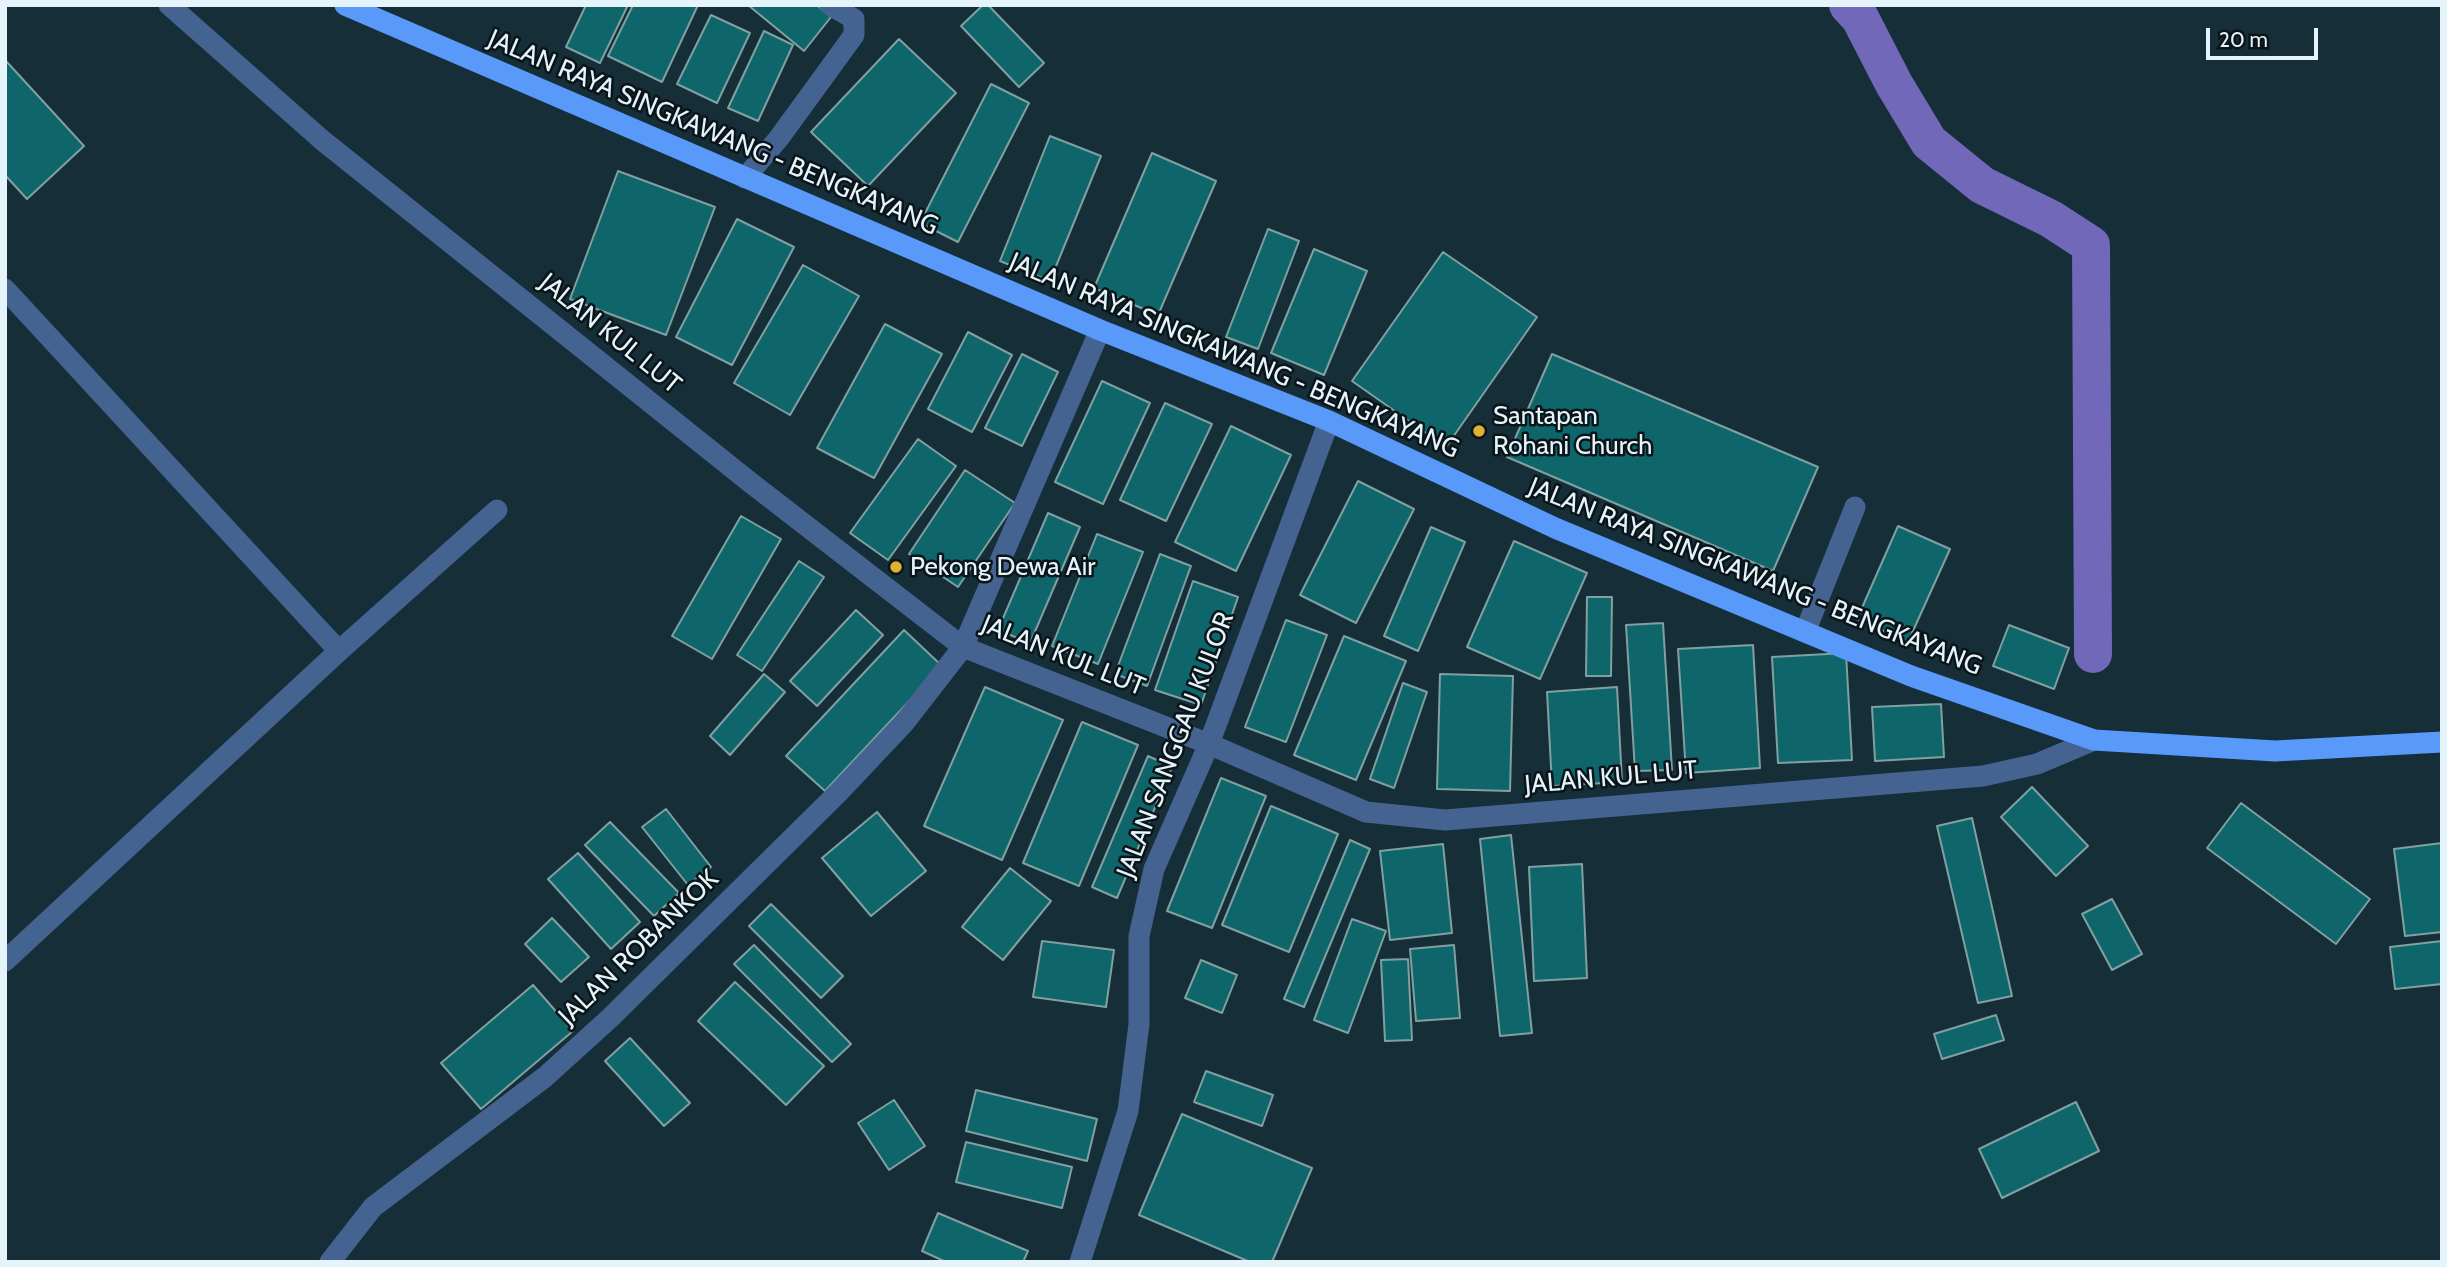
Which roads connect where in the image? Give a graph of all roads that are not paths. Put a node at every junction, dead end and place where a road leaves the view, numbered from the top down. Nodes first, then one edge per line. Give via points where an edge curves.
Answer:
1 (169, 5) edge
2 (345, 5) edge
3 (830, 5) edge
4 (746, 177) junction
5 (5, 289) edge
6 (1100, 330) junction
7 (1329, 421) junction
8 (1855, 507) dead end
9 (497, 510) dead end
10 (1805, 632) junction
11 (963, 647) junction
12 (339, 651) junction
13 (2094, 740) junction
14 (2442, 742) edge
15 (1209, 744) junction
16 (5, 961) edge
17 (330, 1262) edge
18 (1080, 1262) edge

1 - 11 street, JALAN KUL LUT via 322,140
2 - 4 main road, JALAN RAYA SINGKAWANG - BENGKAYANG
3 - 4 street via 854,19 854,34
4 - 6 main road, JALAN RAYA SINGKAWANG - BENGKAYANG
5 - 12 street
6 - 7 main road, JALAN RAYA SINGKAWANG - BENGKAYANG
6 - 11 street, JALAN ROBANKOK
7 - 10 main road, JALAN RAYA SINGKAWANG - BENGKAYANG via 1555,528
7 - 15 street, JALAN SANGGAU KULOR
8 - 10 street
9 - 12 street
10 - 13 main road, JALAN RAYA SINGKAWANG - BENGKAYANG via 1911,676
11 - 15 street, JALAN KUL LUT
11 - 17 street, JALAN ROBANKOK via 904,723 667,963 545,1077 373,1207
12 - 16 street
13 - 14 main road, JALAN RAYA SINGKAWANG - BENGKAYANG via 2275,751
13 - 15 street, JALAN KUL LUT via 2037,764 1983,776 1445,820 1366,812
15 - 18 street, JALAN SANGGAU KULOR via 1149,889 1139,936 1139,1024 1128,1111

